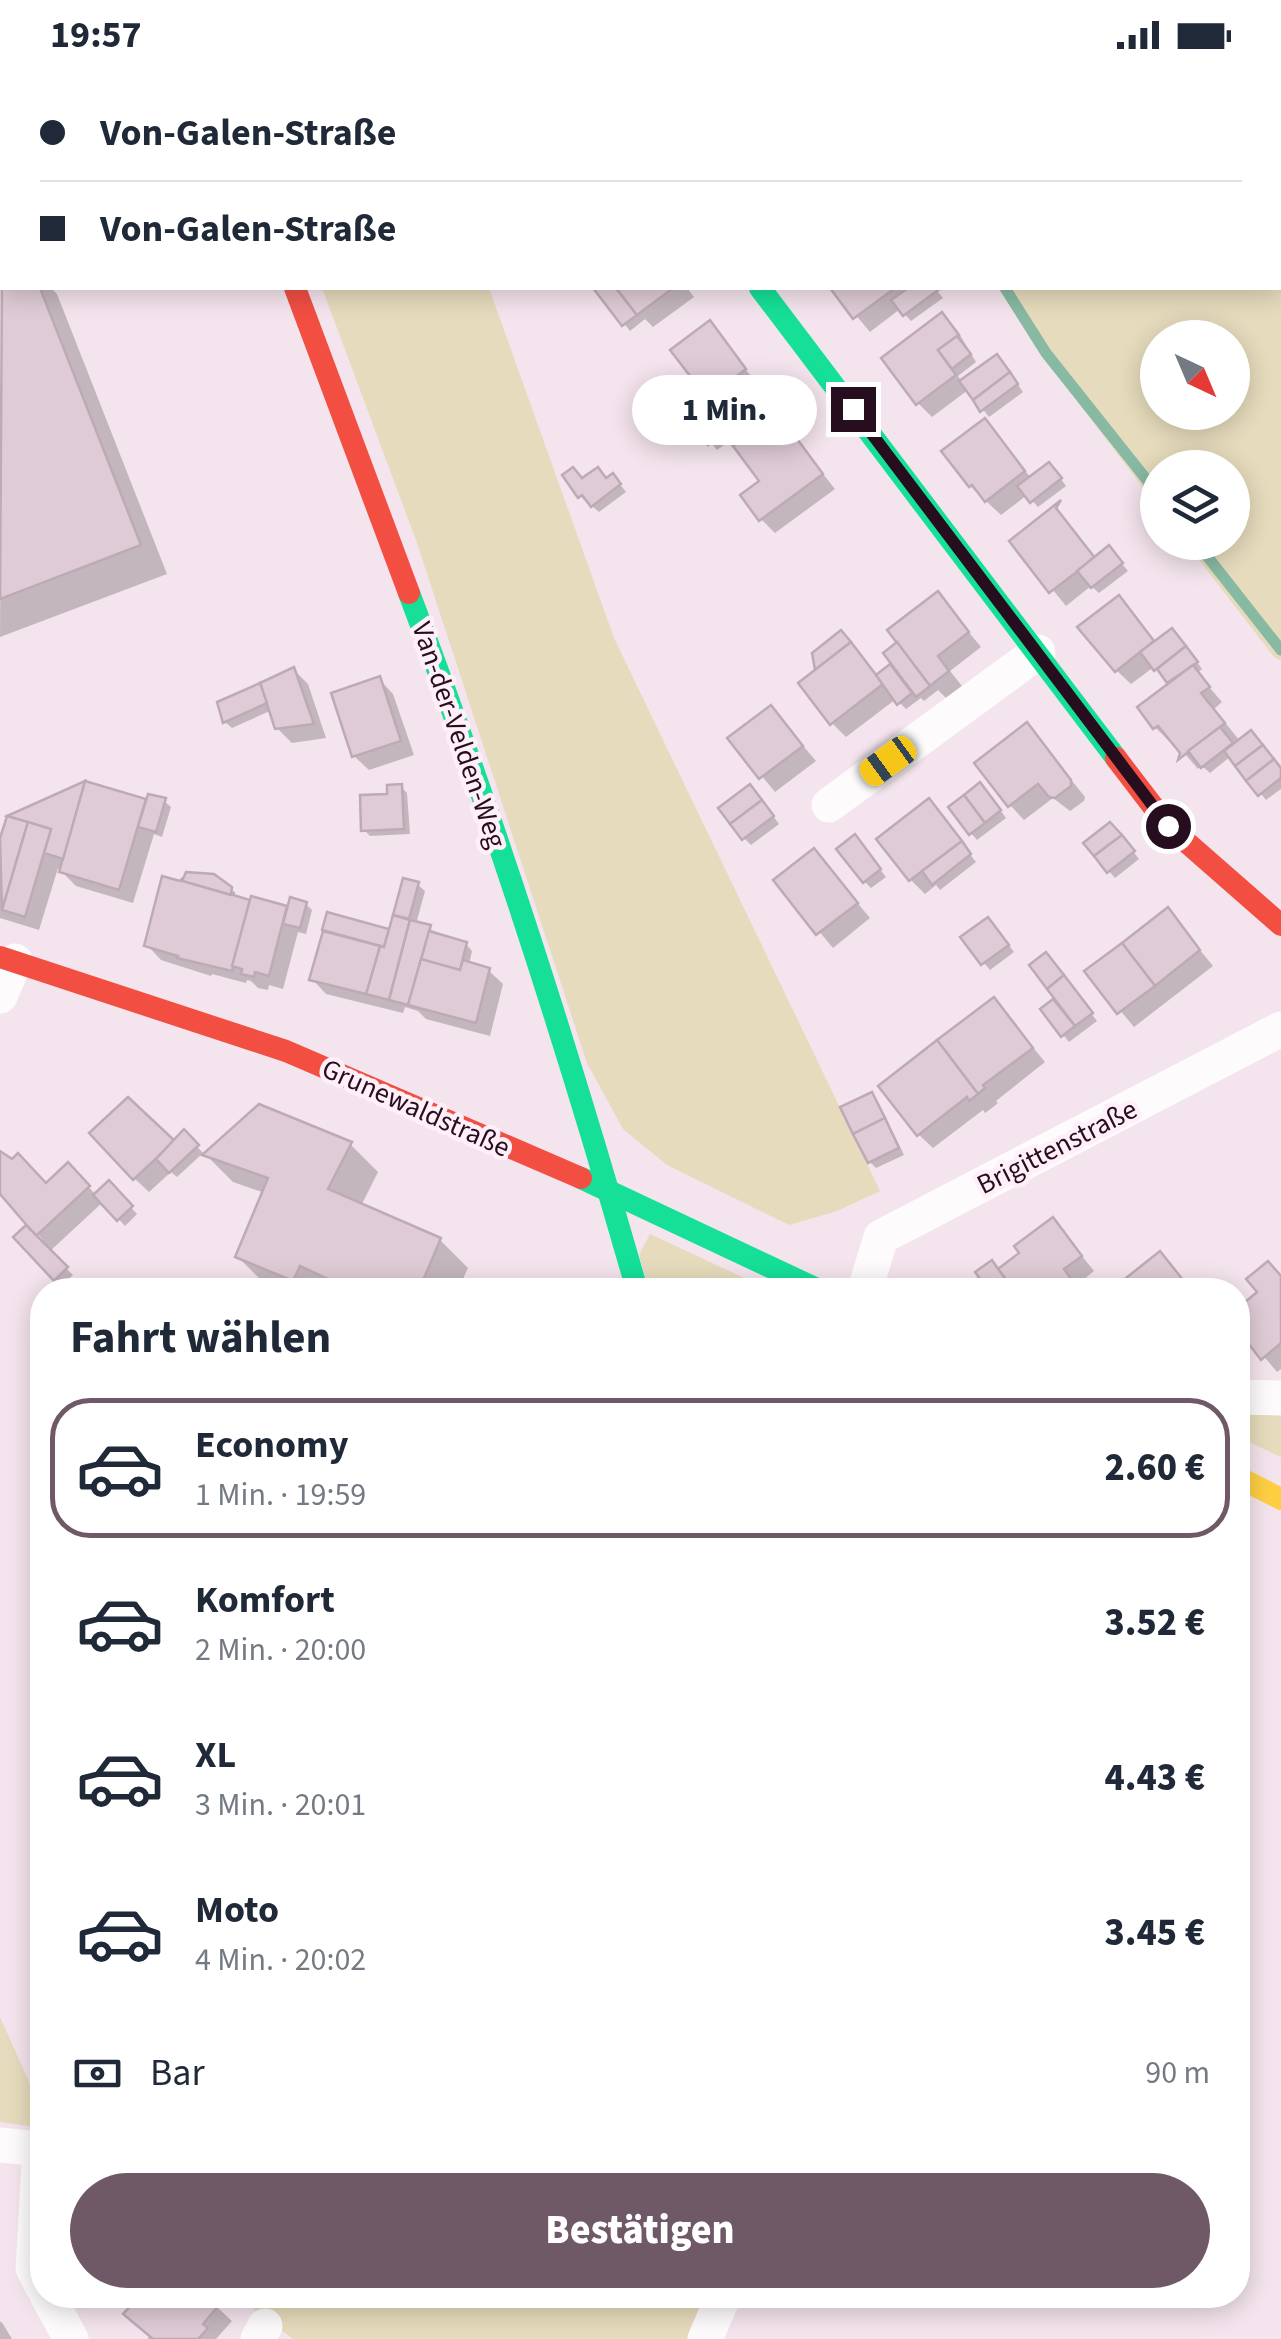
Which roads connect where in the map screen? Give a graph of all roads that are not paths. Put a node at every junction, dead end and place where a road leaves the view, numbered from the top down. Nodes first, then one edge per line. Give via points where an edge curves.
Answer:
1 (295, 290) edge
2 (762, 290) edge
3 (1038, 652) junction
4 (829, 805) dead end
5 (1281, 925) edge
6 (8, 959) edge
7 (0, 996) edge
8 (1281, 1029) edge
9 (608, 1189) junction
10 (634, 1278) edge
11 (794, 1278) edge
12 (869, 1278) edge
13 (1250, 1398) edge
14 (1281, 1398) edge
15 (1250, 1483) edge
16 (1281, 1499) edge
17 (0, 2145) edge
18 (30, 2148) edge
19 (54, 2308) edge
20 (718, 2308) edge
21 (70, 2339) edge
22 (705, 2339) edge

1 - 9 street, Van-der-Velden-Weg via 462,733
2 - 3 street
3 - 4 street
3 - 5 street via 1168,826
6 - 7 street
6 - 9 street, Grunewaldstraße via 286,1051
8 - 12 street, Brigittenstraße via 882,1237
9 - 10 street, Van-der-Velden-Weg
9 - 11 street, Grunewaldstraße
13 - 14 street
15 - 16 street
17 - 18 street
19 - 21 street
20 - 22 street

